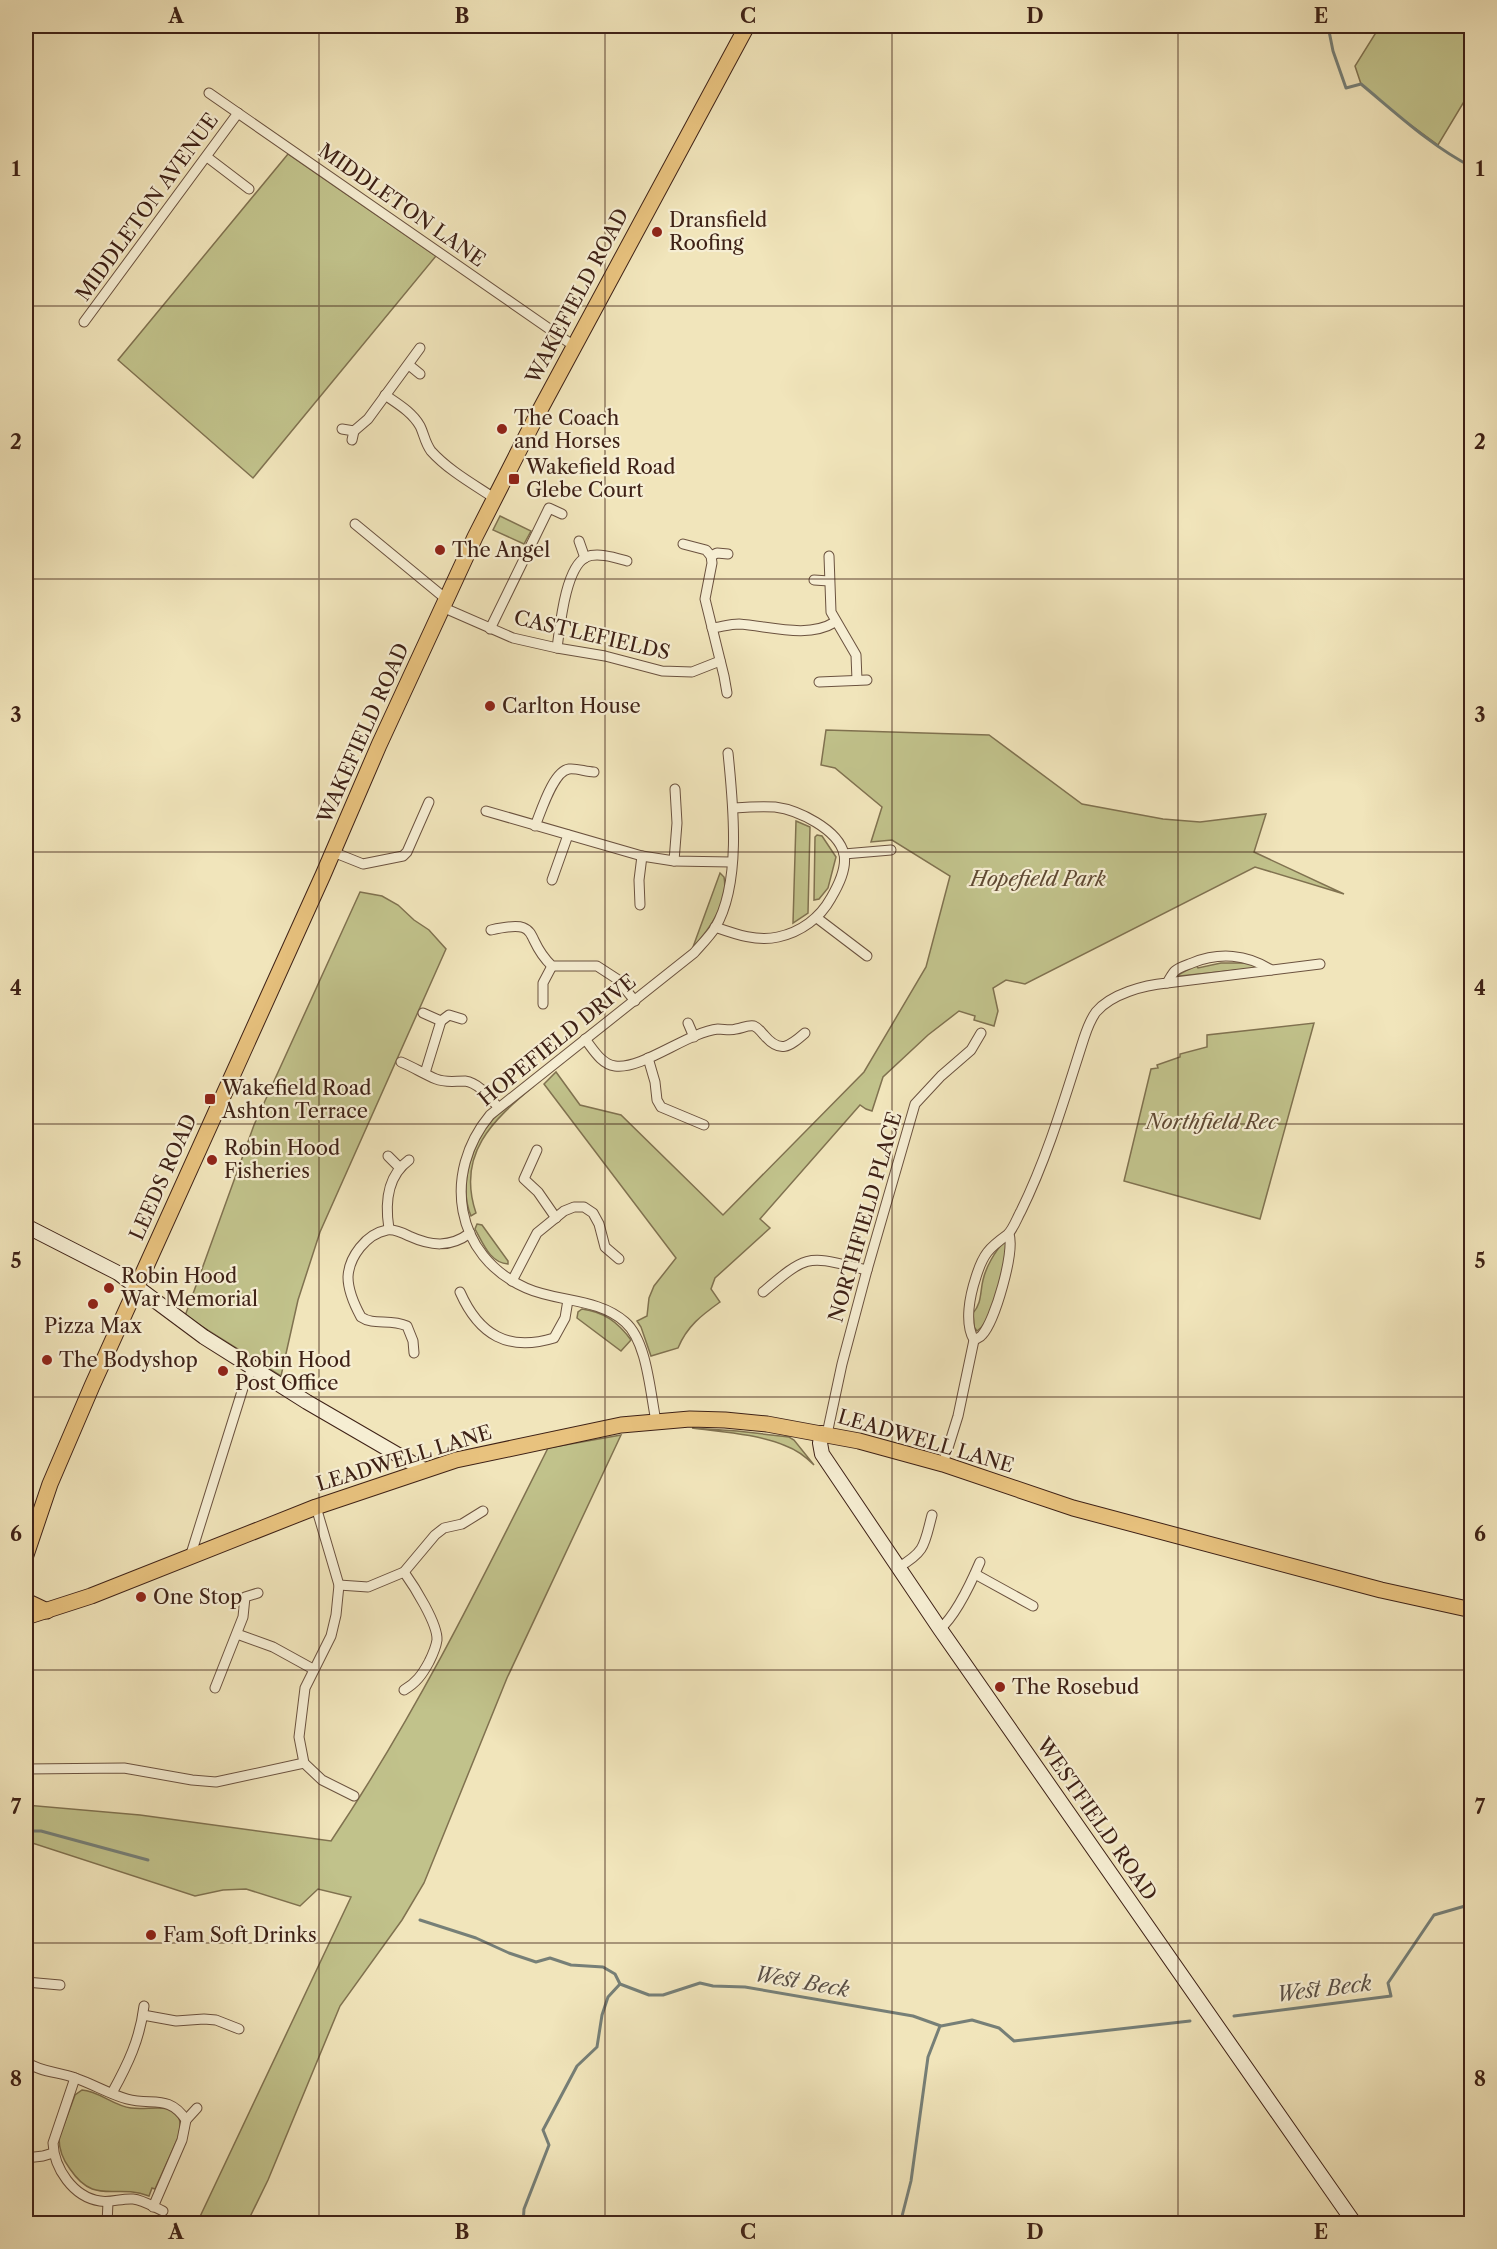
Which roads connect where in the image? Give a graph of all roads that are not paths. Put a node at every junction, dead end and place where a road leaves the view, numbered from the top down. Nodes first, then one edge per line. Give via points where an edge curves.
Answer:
1 (747, 26) edge
2 (209, 93) dead end
3 (238, 113) junction
4 (207, 157) junction
5 (249, 189) dead end
6 (84, 322) dead end
7 (574, 346) junction
8 (420, 348) dead end
9 (409, 365) junction
10 (420, 374) dead end
11 (385, 395) junction
12 (342, 429) dead end
13 (494, 498) junction
14 (562, 514) dead end
15 (355, 524) dead end
16 (579, 541) dead end
17 (683, 544) dead end
18 (728, 554) dead end
19 (711, 556) junction
20 (829, 556) dead end
21 (585, 558) junction
22 (627, 561) dead end
23 (814, 580) dead end
24 (830, 581) junction
25 (444, 603) junction
26 (835, 622) junction
27 (490, 628) junction
28 (712, 628) junction
29 (557, 648) junction
30 (720, 661) junction
31 (819, 682) dead end
32 (727, 693) dead end
33 (728, 753) dead end
34 (594, 772) dead end
35 (675, 789) dead end
36 (429, 802) dead end
37 (734, 808) junction
38 (486, 811) dead end
39 (536, 826) junction
40 (568, 835) junction
41 (891, 850) dead end
42 (333, 852) junction
43 (844, 854) junction
44 (642, 856) junction
45 (674, 861) junction
46 (731, 862) junction
47 (552, 880) dead end
48 (640, 905) dead end
49 (817, 918) junction
50 (716, 927) junction
51 (491, 930) dead end
52 (867, 956) dead end
53 (1320, 964) dead end
54 (552, 966) junction
55 (1270, 970) junction
56 (1167, 983) junction
57 (635, 1000) junction
58 (543, 1004) dead end
59 (458, 1006) dead end
60 (423, 1013) dead end
61 (441, 1021) junction
62 (688, 1023) dead end
63 (805, 1033) dead end
64 (981, 1033) dead end
65 (694, 1037) junction
66 (585, 1039) junction
67 (648, 1058) junction
68 (401, 1062) dead end
69 (425, 1073) junction
70 (498, 1107) junction
71 (704, 1125) dead end
72 (537, 1150) dead end
73 (388, 1156) dead end
74 (409, 1160) dead end
75 (399, 1167) junction
76 (556, 1218) junction
77 (26, 1227) edge
78 (389, 1229) junction
79 (470, 1233) junction
80 (1009, 1234) junction
81 (619, 1259) dead end
82 (867, 1270) junction
83 (512, 1281) junction
84 (137, 1286) junction
85 (460, 1292) dead end
86 (763, 1292) dead end
87 (568, 1300) junction
88 (467, 1308) junction
89 (458, 1316) dead end
90 (974, 1340) junction
91 (414, 1353) dead end
92 (253, 1368) junction
93 (656, 1421) junction
94 (824, 1433) junction
95 (943, 1464) junction
96 (424, 1470) junction
97 (316, 1507) junction
98 (483, 1511) dead end
99 (932, 1515) dead end
100 (26, 1555) edge
101 (190, 1557) junction
102 (980, 1562) dead end
103 (899, 1568) junction
104 (404, 1572) junction
105 (975, 1574) junction
106 (339, 1585) junction
107 (258, 1593) dead end
108 (26, 1601) edge
109 (1033, 1606) dead end
110 (1472, 1610) edge
111 (47, 1611) junction
112 (26, 1617) edge
113 (940, 1629) junction
114 (237, 1634) junction
115 (313, 1669) junction
116 (215, 1688) dead end
117 (404, 1690) dead end
118 (304, 1764) junction
119 (26, 1769) edge
120 (354, 1796) dead end
121 (26, 1982) edge
122 (60, 1985) dead end
123 (239, 2029) dead end
124 (26, 2062) edge
125 (75, 2078) junction
126 (112, 2092) junction
127 (197, 2108) dead end
128 (186, 2120) junction
129 (53, 2153) junction
130 (26, 2158) edge
131 (108, 2202) junction
132 (153, 2207) junction
133 (163, 2211) dead end
134 (107, 2223) edge
135 (1355, 2223) edge

1 - 7 main road, WAKEFIELD ROAD
2 - 3 street, MIDDLETON LANE
3 - 4 street, MIDDLETON AVENUE
3 - 7 street, MIDDLETON LANE
4 - 5 street
4 - 6 street, MIDDLETON AVENUE
7 - 13 main road, WAKEFIELD ROAD
8 - 9 street
9 - 10 street
9 - 11 street
11 - 12 street via 353,435
11 - 13 street via 421,427 432,452
13 - 25 main road, WAKEFIELD ROAD
14 - 27 street, CASTLEFIELDS via 549,508
15 - 25 street, CASTLEFIELDS
16 - 21 street
17 - 19 street via 706,550
18 - 19 street
19 - 28 street via 705,599
20 - 24 street
21 - 22 street via 609,556
21 - 29 street via 566,592
23 - 24 street
24 - 26 street
25 - 27 street, CASTLEFIELDS
25 - 42 main road, WAKEFIELD ROAD
26 - 28 street via 814,630 736,624
26 - 31 street via 856,655 862,680
27 - 29 street, CASTLEFIELDS via 513,638
28 - 30 street
29 - 30 street, CASTLEFIELDS via 679,673
30 - 32 street
33 - 37 street, HOPEFIELD DRIVE
34 - 39 street via 562,772 550,790
35 - 45 street
36 - 42 street via 403,856 363,864
37 - 43 street via 776,807 795,812 829,833
37 - 46 street, HOPEFIELD DRIVE
38 - 39 street
39 - 40 street
40 - 44 street
40 - 47 street
41 - 43 street
42 - 84 main road, LEEDS ROAD
43 - 49 street via 838,886
44 - 45 street
44 - 48 street
45 - 46 street
46 - 50 street, HOPEFIELD DRIVE via 729,888
49 - 50 street via 777,937 757,938
49 - 52 street
50 - 57 street, HOPEFIELD DRIVE via 694,953
51 - 54 street via 512,925 529,930 541,956
53 - 55 street
54 - 57 street via 597,966 617,979
54 - 58 street via 543,983
55 - 56 street
55 - 56 street via 1251,960 1215,956 1175,971
56 - 80 street via 1141,988 1109,1002 1089,1023 1042,1165
57 - 66 street, HOPEFIELD DRIVE
59 - 61 street via 458,1017 448,1015
60 - 61 street
61 - 69 street
62 - 65 street
63 - 65 street via 788,1047 770,1042 752,1026 707,1031
64 - 82 street, NORTHFIELD PLACE via 971,1050 915,1104
65 - 67 street
66 - 67 street via 599,1057 614,1066
66 - 70 street, HOPEFIELD DRIVE
67 - 71 street via 662,1107
68 - 69 street
69 - 70 street via 451,1083 473,1083
70 - 79 street, HOPEFIELD DRIVE via 480,1126 463,1167 461,1199
72 - 76 street via 524,1179
73 - 75 street
74 - 75 street
75 - 78 street via 388,1198
76 - 81 street via 574,1207 584,1207 599,1224 605,1246
76 - 83 street via 537,1233
77 - 84 street
78 - 79 street via 448,1245
78 - 91 street via 364,1243 356,1253 348,1278 361,1317 407,1326
79 - 83 street, HOPEFIELD DRIVE via 484,1256
80 - 90 street via 1011,1252 1001,1291 983,1335
80 - 90 street via 982,1259 975,1280 969,1324
82 - 86 street via 809,1259 794,1266
82 - 94 street, NORTHFIELD PLACE
83 - 87 street, HOPEFIELD DRIVE
84 - 92 street via 182,1322
84 - 100 main road, LEEDS ROAD via 50,1484
85 - 88 street
87 - 88 street via 565,1318 554,1338 518,1344 489,1332
87 - 93 street, HOPEFIELD DRIVE via 612,1313 634,1331
88 - 89 street
90 - 95 street
92 - 96 street
92 - 101 street via 244,1385
93 - 94 main road, LEADWELL LANE via 725,1420
93 - 96 main road, LEADWELL LANE via 514,1447
94 - 95 main road, LEADWELL LANE
94 - 103 street, WESTFIELD ROAD via 820,1443 822,1454
95 - 110 main road, LEADWELL LANE via 1084,1512
96 - 97 main road, LEADWELL LANE
97 - 101 main road, LEADWELL LANE
97 - 106 street
98 - 104 street via 462,1524 444,1528
99 - 103 street via 922,1549
101 - 111 main road, LEADWELL LANE
102 - 105 street
103 - 113 street, WESTFIELD ROAD
104 - 106 street via 368,1587
104 - 117 street via 435,1627 437,1640 424,1671 415,1684
105 - 109 street
105 - 113 street via 949,1621
106 - 115 street via 331,1636
107 - 114 street via 245,1597
108 - 111 main road
111 - 112 main road, LEADWELL LANE
113 - 135 street, WESTFIELD ROAD
114 - 115 street via 273,1647
114 - 116 street
115 - 118 street via 301,1708 299,1737
118 - 119 street via 216,1782 124,1768
118 - 120 street via 322,1780
121 - 122 street
123 - 126 street via 216,2020 176,2021 143,2010 137,2043
124 - 125 street
125 - 126 street
125 - 129 street via 55,2133
126 - 128 street via 133,2100 172,2105
127 - 128 street
128 - 132 street via 182,2140
129 - 130 street
129 - 131 street via 65,2178 77,2190
131 - 132 street via 133,2199
131 - 134 street
132 - 133 street

